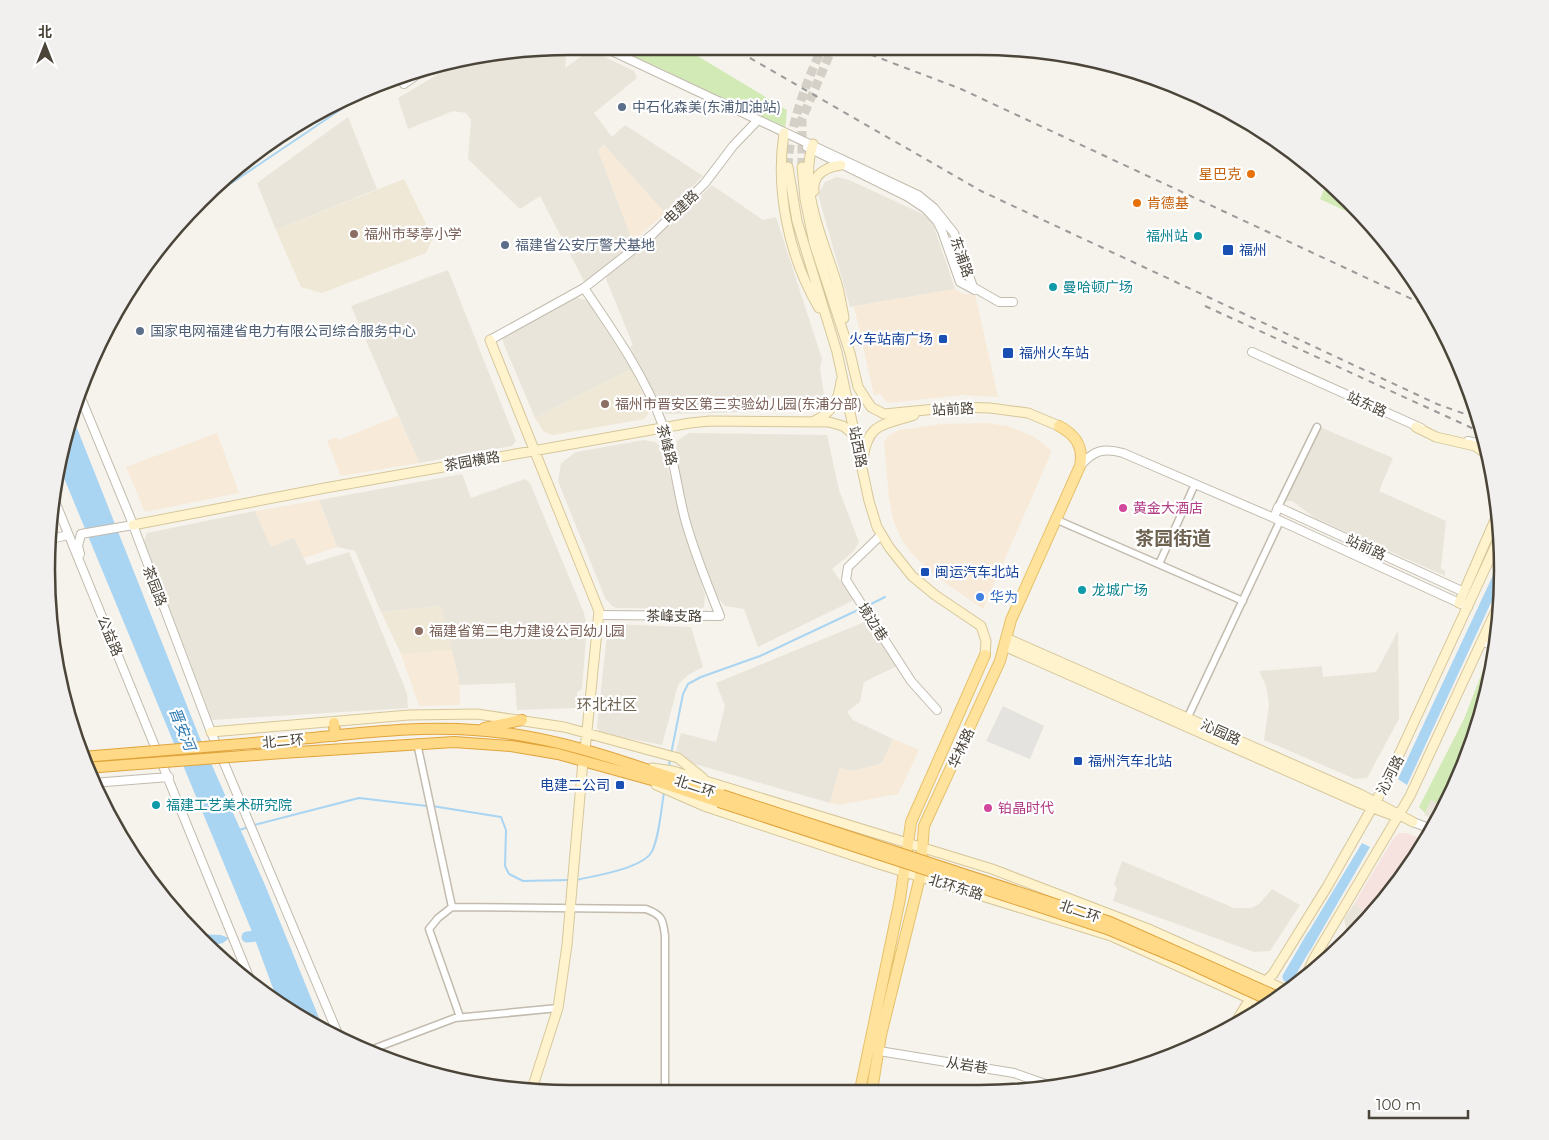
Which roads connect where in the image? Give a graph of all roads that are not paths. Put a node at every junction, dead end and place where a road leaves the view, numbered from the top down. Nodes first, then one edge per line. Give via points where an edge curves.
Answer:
1 (620, 55) edge
2 (409, 81) edge
3 (404, 84) dead end
4 (757, 121) junction
5 (784, 133) junction
6 (813, 147) junction
7 (841, 165) junction
8 (788, 167) tunnel mouth
9 (802, 167) tunnel mouth
10 (814, 208) junction
11 (584, 288) junction
12 (984, 294) junction
13 (1013, 302) dead end
14 (828, 324) junction
15 (490, 340) joint
16 (1252, 352) dead end
17 (850, 353) junction
18 (842, 373) junction
19 (83, 402) edge
20 (928, 410) junction
21 (814, 421) junction
22 (1059, 426) joint
23 (663, 427) junction
24 (1416, 427) junction
25 (1316, 428) dead end
26 (857, 437) junction
27 (1477, 443) edge
28 (1479, 447) edge
29 (534, 450) junction
30 (862, 466) junction
31 (1080, 466) junction
32 (1195, 484) junction
33 (1278, 507) junction
34 (58, 510) edge
35 (1055, 519) junction
36 (1277, 519) junction
37 (133, 525) junction
38 (1492, 527) edge
39 (68, 535) junction
40 (881, 535) junction
41 (56, 538) edge
42 (1493, 548) edge
43 (1159, 564) junction
44 (86, 580) junction
45 (1464, 592) junction
46 (1243, 601) junction
47 (1463, 605) junction
48 (599, 615) junction
49 (720, 616) joint
50 (1492, 620) edge
51 (1490, 634) edge
52 (1482, 641) junction
53 (1005, 642) junction
54 (1489, 644) edge
55 (985, 655) joint
56 (937, 710) dead end
57 (522, 720) junction
58 (1186, 721) junction
59 (334, 723) junction
60 (475, 730) junction
61 (211, 732) junction
62 (587, 734) junction
63 (335, 736) junction
64 (417, 743) junction
65 (584, 750) junction
66 (90, 756) edge
67 (583, 761) junction
68 (94, 767) edge
69 (169, 777) junction
70 (665, 780) junction
71 (101, 782) edge
72 (708, 782) junction
73 (721, 798) junction
74 (1374, 805) junction
75 (1398, 815) junction
76 (1414, 822) joint
77 (1426, 827) edge
78 (909, 842) junction
79 (923, 847) junction
80 (905, 872) junction
81 (920, 877) junction
82 (452, 907) junction
83 (570, 909) junction
84 (1315, 960) edge
85 (247, 971) edge
86 (1266, 982) junction
87 (1280, 988) edge
88 (1271, 994) edge
89 (1265, 998) edge
90 (1250, 999) junction
91 (1258, 1002) edge
92 (558, 1008) junction
93 (1242, 1012) edge
94 (460, 1017) junction
95 (336, 1029) edge
96 (377, 1048) edge
97 (878, 1051) junction
98 (1037, 1082) edge
99 (534, 1084) edge
100 (666, 1085) edge
101 (861, 1085) edge
102 (873, 1085) edge

1 - 4 street, 东浦路
2 - 3 street
4 - 5 street, 东浦路
4 - 11 street, 电建路 via 679,210
5 - 6 street, 东浦路
5 - 14 main road via 781,175 787,220 811,294
6 - 7 street, 东浦路
6 - 10 main road via 808,168
6 - 12 street, 东浦路 via 907,189 929,204 954,233 971,284
7 - 10 main road via 817,176 813,185
7 - 12 street, 东浦路 via 926,209 942,231 960,282
8 - 14 main road, 站西路 via 801,237
9 - 17 main road via 811,230
10 - 17 main road via 838,287
11 - 15 street, 电建路
11 - 23 street, 茶峰路 via 640,374
12 - 13 street via 999,302
14 - 18 main road, 站西路
15 - 29 main road
16 - 24 street, 站东路
17 - 20 main road, 站前路 via 858,386 867,403 878,413
18 - 21 main road via 840,390 833,406
18 - 26 main road, 站西路
19 - 37 street, 茶园路
20 - 22 main road, 站前路 via 967,407 1012,410
20 - 30 main road via 878,425 868,438
21 - 23 main road, 茶园横路 via 710,421
21 - 26 main road, 茶园横路 via 836,424
22 - 31 main road via 1079,443
23 - 29 main road, 茶园横路
23 - 49 street, 茶峰路 via 696,556
24 - 27 street, 站东路
24 - 28 main road via 1436,437
25 - 33 street
26 - 30 main road, 站西路
29 - 37 main road, 茶园横路
29 - 48 main road
30 - 40 main road, 站西路
31 - 32 street, 站前路 via 1093,453 1110,450
31 - 35 main road, 华林路
32 - 36 street, 站前路
32 - 43 street
33 - 36 street
33 - 45 street, 站前路
34 - 39 street, 公益路
35 - 43 street
35 - 53 main road, 华林路 via 1010,620
36 - 46 street
36 - 47 street, 站前路
37 - 44 street via 81,534 78,549
37 - 61 street, 茶园路
38 - 45 main road
39 - 41 street
39 - 44 street, 公益路
40 - 55 main road, 站西路 via 912,576 980,626 986,641
40 - 56 street, 境边巷 via 846,570 846,580 911,681
42 - 47 main road, 沁河路
43 - 46 street
44 - 69 street, 公益路
45 - 47 main road
46 - 58 street
47 - 74 main road, 沁河路 via 1414,727
48 - 49 street, 茶峰支路
48 - 62 main road
50 - 52 main road, 沁河路
51 - 52 main road
52 - 54 street
52 - 75 main road, 沁河路
53 - 58 main road, 沁园路
53 - 79 main road, 华林路 via 1000,661 924,826
55 - 78 main road, 华林路 via 911,822
57 - 59 main road via 478,714 441,714
57 - 60 highway
57 - 62 main road
58 - 74 main road, 沁园路
59 - 61 main road
59 - 63 highway
60 - 63 highway, 北二环 via 432,729
60 - 65 highway, 北二环 via 538,738
61 - 95 street, 茶园路
62 - 65 main road
62 - 72 main road via 678,758
63 - 66 highway, 北二环, bridge
64 - 67 highway, 北二环 via 511,746
64 - 68 highway, 北二环, bridge
64 - 82 street
65 - 70 highway, 北二环 via 647,768
67 - 70 highway, 北二环 via 645,779
67 - 83 main road
69 - 71 street
69 - 85 street, 公益路
70 - 72 main road
70 - 73 highway, 北二环
70 - 80 main road, 北环东路 via 704,806
72 - 78 main road
73 - 88 highway, 北二环, bridge via 1100,918
73 - 89 highway, 北二环, bridge via 1107,929
74 - 75 main road, 沁园路
74 - 86 main road, 沁河路 via 1274,974
75 - 76 main road, 沁园路
75 - 84 main road, 沁河路
76 - 77 street, 沁园路
78 - 79 main road
78 - 80 main road, 华林路
79 - 81 main road, 华林路
79 - 86 main road via 1102,909
80 - 81 main road, 北环东路
80 - 101 main road, 华林路
81 - 90 main road, 北环东路 via 1111,936
81 - 97 main road, 华林路
82 - 83 street
82 - 94 street via 429,929
83 - 92 main road
83 - 100 street via 646,909 663,918
86 - 87 main road
86 - 90 main road, 沁河路
90 - 91 main road, 北环东路
90 - 93 main road, 沁河路
92 - 94 street
92 - 99 main road
94 - 96 street
97 - 98 street, 从岩巷 via 1014,1073
97 - 102 main road, 华林路

